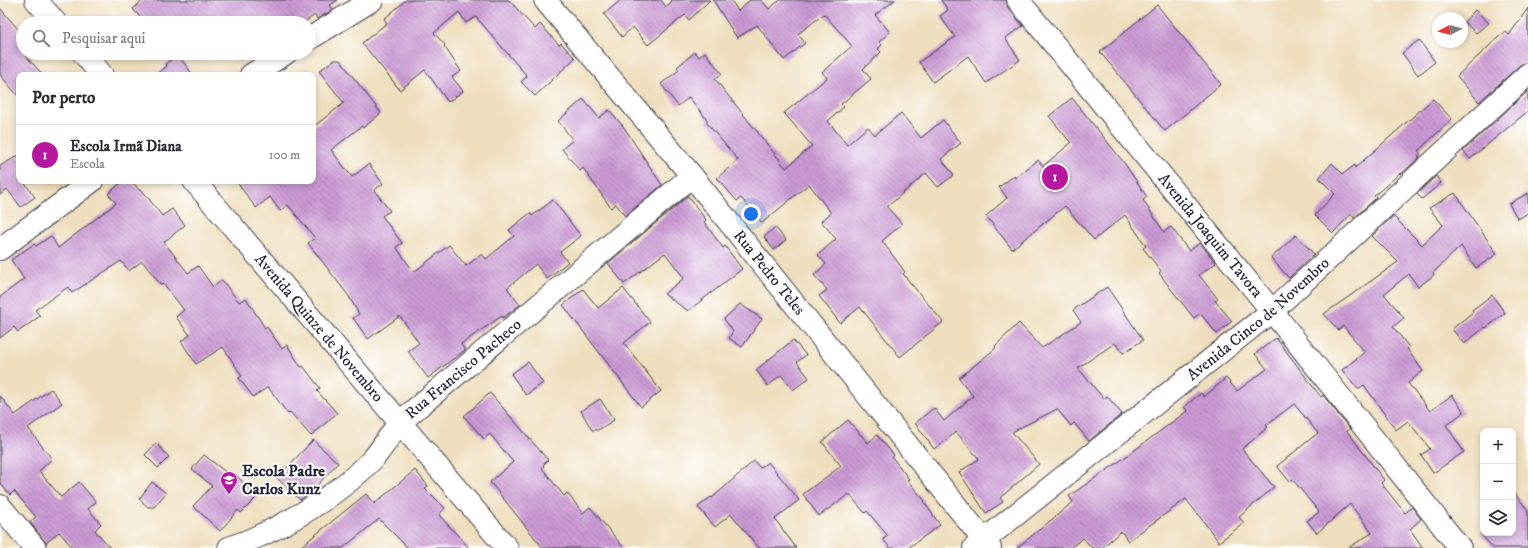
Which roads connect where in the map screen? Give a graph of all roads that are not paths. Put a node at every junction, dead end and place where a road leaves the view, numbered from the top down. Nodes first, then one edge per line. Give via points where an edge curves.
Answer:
1 (36, 0) edge
2 (372, 0) edge
3 (545, 0) edge
4 (1018, 0) edge
5 (50, 16) edge
6 (316, 35) edge
7 (89, 60) edge
8 (275, 60) edge
9 (99, 72) edge
10 (256, 72) edge
11 (1528, 74) edge
12 (692, 176) junction
13 (88, 184) edge
14 (197, 184) edge
15 (0, 249) edge
16 (1272, 311) junction
17 (399, 423) junction
18 (0, 506) edge
19 (983, 545) edge
20 (35, 548) edge
21 (229, 548) edge
22 (507, 548) edge
23 (1460, 548) edge

1 - 5 street
2 - 6 street
3 - 12 street, Rua Pedro Teles
4 - 16 street, Avenida Joaquim Tavora
7 - 9 street
8 - 10 street
11 - 16 street, Avenida Cinco de Novembro
12 - 17 street, Rua Francisco Pacheco
12 - 19 street, Rua Pedro Teles
13 - 15 street
14 - 17 street, Avenida Quinze de Novembro
16 - 19 street, Avenida Cinco de Novembro
16 - 23 street, Avenida Joaquim Tavora
17 - 21 street, Rua Francisco Pacheco via 372,459 334,492 287,522
17 - 22 street, Avenida Quinze de Novembro
18 - 20 street

